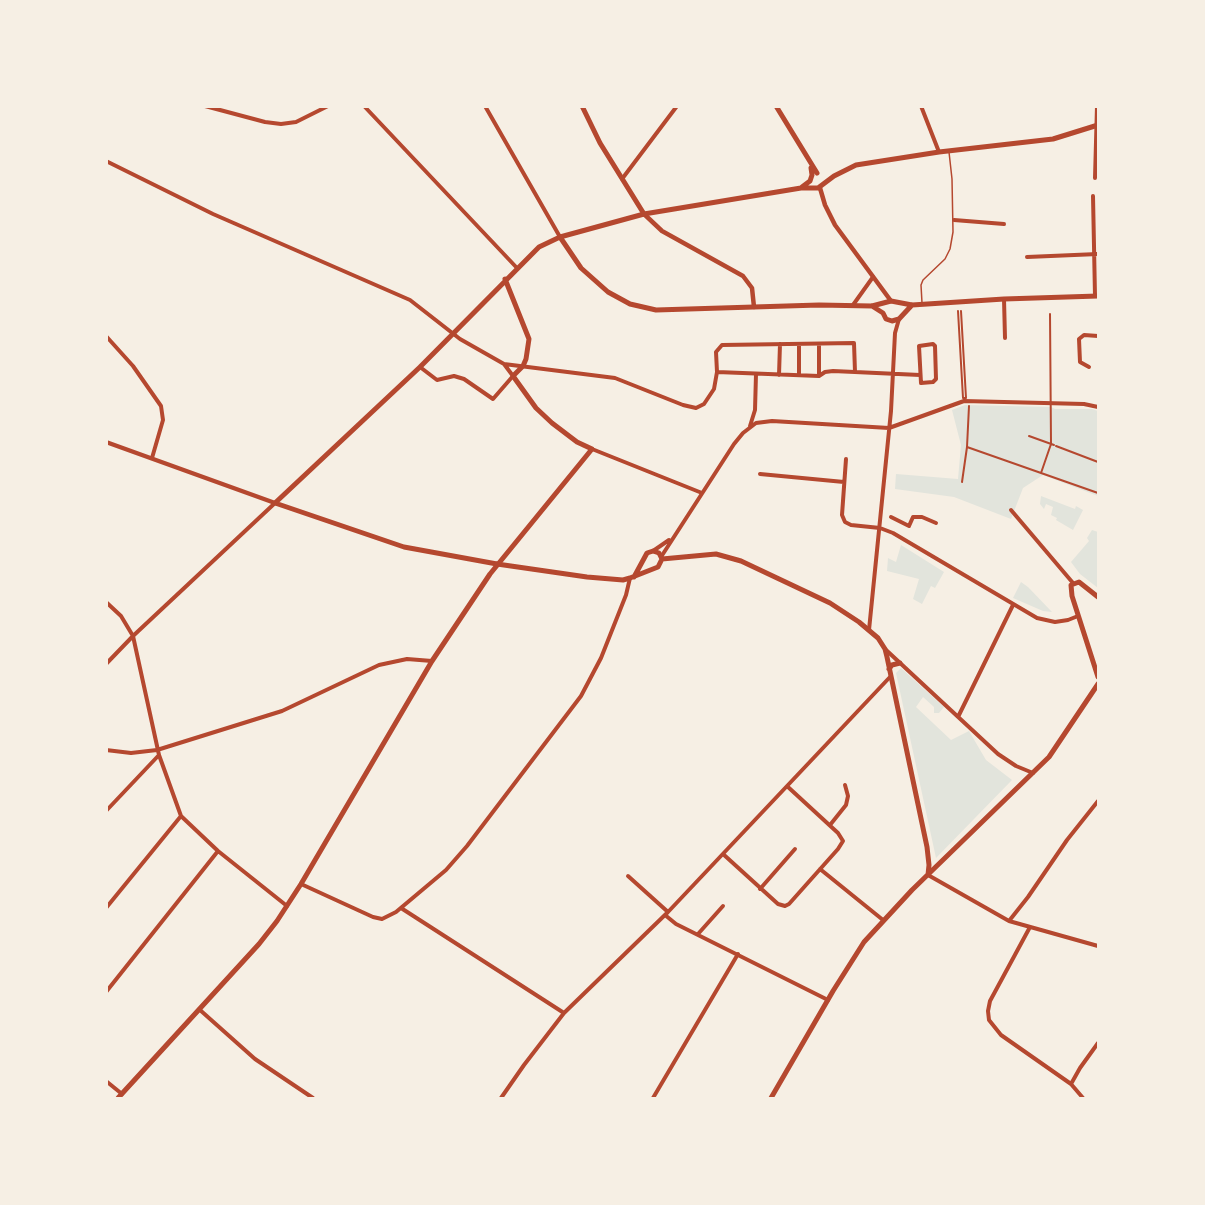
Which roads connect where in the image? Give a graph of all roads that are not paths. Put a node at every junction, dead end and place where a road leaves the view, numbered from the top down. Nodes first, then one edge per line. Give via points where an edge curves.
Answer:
1 (205, 106) edge
2 (328, 106) edge
3 (364, 106) edge
4 (485, 106) edge
5 (582, 106) edge
6 (677, 106) edge
7 (776, 106) edge
8 (921, 106) edge
9 (1097, 106) edge
10 (1098, 125) edge
11 (949, 151) junction
12 (939, 152) junction
13 (106, 161) edge
14 (1095, 178) dead end
15 (622, 179) junction
16 (813, 179) junction
17 (823, 182) junction
18 (1093, 196) dead end
19 (644, 214) junction
20 (954, 220) junction
21 (1004, 224) dead end
22 (560, 237) junction
23 (1097, 254) edge
24 (1027, 257) dead end
25 (517, 268) junction
26 (874, 276) junction
27 (506, 279) junction
28 (1097, 296) edge
29 (1004, 299) junction
30 (888, 302) junction
31 (899, 302) junction
32 (922, 304) junction
33 (853, 305) junction
34 (912, 305) junction
35 (872, 306) junction
36 (754, 307) junction
37 (960, 311) joint
38 (883, 313) junction
39 (1050, 314) dead end
40 (900, 317) junction
41 (888, 320) junction
42 (453, 333) junction
43 (895, 333) junction
44 (106, 336) edge
45 (1098, 336) edge
46 (1005, 338) dead end
47 (780, 344) junction
48 (799, 344) junction
49 (819, 344) junction
50 (504, 364) junction
51 (523, 366) junction
52 (420, 367) junction
53 (1089, 367) dead end
54 (717, 372) junction
55 (855, 372) junction
56 (756, 374) junction
57 (894, 374) junction
58 (779, 375) junction
59 (799, 375) junction
60 (920, 375) junction
61 (513, 376) junction
62 (819, 376) junction
63 (1050, 403) junction
64 (969, 406) dead end
65 (1098, 407) edge
66 (750, 426) junction
67 (889, 428) junction
68 (1029, 436) dead end
69 (106, 442) edge
70 (1054, 445) junction
71 (967, 447) junction
72 (592, 449) junction
73 (152, 458) junction
74 (846, 459) dead end
75 (1098, 462) edge
76 (1041, 473) junction
77 (760, 474) dead end
78 (844, 482) junction
79 (962, 482) dead end
80 (702, 493) junction
81 (1098, 493) edge
82 (275, 503) junction
83 (1011, 510) dead end
84 (891, 517) dead end
85 (936, 524) dead end
86 (880, 528) junction
87 (674, 536) junction
88 (653, 551) junction
89 (661, 558) junction
90 (644, 561) junction
91 (497, 564) junction
92 (652, 569) junction
93 (632, 578) junction
94 (1073, 583) junction
95 (1098, 597) edge
96 (106, 602) edge
97 (1013, 605) junction
98 (1078, 616) junction
99 (870, 630) junction
100 (133, 636) junction
101 (885, 648) junction
102 (432, 662) junction
103 (900, 663) junction
104 (106, 664) edge
105 (889, 669) junction
106 (890, 677) junction
107 (1098, 677) edge
108 (1098, 684) edge
109 (958, 717) junction
110 (106, 750) edge
111 (158, 753) junction
112 (1034, 773) junction
113 (845, 785) dead end
114 (788, 787) junction
115 (1098, 801) edge
116 (106, 811) edge
117 (181, 816) junction
118 (830, 825) junction
119 (795, 849) dead end
120 (218, 851) junction
121 (723, 854) junction
122 (820, 869) junction
123 (628, 876) dead end
124 (928, 876) junction
125 (301, 884) junction
126 (760, 889) junction
127 (287, 906) junction
128 (723, 906) dead end
129 (106, 908) edge
130 (401, 908) junction
131 (666, 914) junction
132 (883, 920) junction
133 (1009, 921) junction
134 (1030, 927) junction
135 (698, 934) junction
136 (1098, 946) edge
137 (738, 954) junction
138 (106, 992) edge
139 (828, 1000) junction
140 (200, 1010) junction
141 (564, 1013) junction
142 (1098, 1043) edge
143 (106, 1081) edge
144 (1071, 1084) junction
145 (120, 1096) edge
146 (313, 1098) edge
147 (501, 1098) edge
148 (653, 1098) edge
149 (771, 1098) edge
150 (1083, 1098) edge

1 - 2 street via 281,124 296,122
3 - 25 street
4 - 22 street
5 - 15 main road
6 - 15 street
7 - 16 main road via 811,166
8 - 12 street
9 - 10 street
10 - 11 main road via 1053,139
10 - 14 street
11 - 12 main road
11 - 20 lane
12 - 17 main road via 856,165
13 - 42 street via 213,214 399,294
15 - 19 main road
16 - 17 main road
16 - 17 main road
16 - 19 main road via 801,188
17 - 26 street via 830,216
18 - 23 street
19 - 22 main road
19 - 36 street via 662,231 743,276 752,288
20 - 21 street
20 - 32 lane via 945,259 921,285
22 - 25 main road via 539,247
22 - 36 main road via 590,278 630,304 668,311
23 - 24 street
23 - 28 street
25 - 27 main road
26 - 30 street
26 - 33 street
27 - 42 main road
27 - 51 main road via 528,332
28 - 29 main road
29 - 32 main road
29 - 46 street
30 - 31 main road
30 - 35 main road
30 - 38 main road
31 - 34 main road
31 - 40 main road
32 - 34 main road
33 - 35 main road
33 - 36 main road
34 - 40 main road
35 - 38 main road
37 - 37 street via 963,398 965,398
38 - 41 main road
39 - 63 street
40 - 41 main road
40 - 43 street
41 - 43 street
42 - 50 street
42 - 52 main road
43 - 57 street
44 - 73 street via 133,366 160,406 161,428
45 - 53 street via 1084,335 1079,339 1079,358
47 - 48 street
47 - 54 street via 722,345 717,349
47 - 58 street
48 - 49 street
48 - 59 street
49 - 55 street via 854,343
49 - 62 street
50 - 51 street
50 - 61 street
51 - 54 street via 615,378 696,408 710,397
51 - 61 main road
52 - 61 street via 437,380 454,376 464,379 493,399
52 - 82 main road
54 - 56 street
55 - 57 street
55 - 62 street via 825,372
56 - 58 street
56 - 66 street via 755,410
57 - 60 street
57 - 67 street
58 - 59 street
59 - 62 street
60 - 60 street via 921,382 935,381 934,345 920,346
61 - 72 main road via 552,423
63 - 65 street
63 - 67 street via 964,401
63 - 70 street
64 - 71 street
66 - 67 street via 772,421
66 - 80 street
67 - 86 street
68 - 70 street
69 - 73 street
70 - 75 street
70 - 76 street
71 - 76 street
71 - 79 street
72 - 80 street
72 - 91 main road
73 - 82 street
74 - 78 street
76 - 81 street
77 - 78 street
78 - 86 street via 845,522
80 - 87 street
82 - 91 main road via 404,547
82 - 100 street
83 - 94 street
84 - 85 street via 909,526 913,517
86 - 97 street
86 - 99 street
87 - 88 street
87 - 89 street
88 - 89 main road
88 - 90 main road via 645,555
89 - 92 main road via 658,567
89 - 99 main road via 727,556 830,603
90 - 92 main road
90 - 93 main road
91 - 93 main road via 587,577
91 - 102 main road
92 - 93 main road
93 - 130 street via 601,658 581,696 456,860
94 - 95 main road via 1082,584
94 - 98 main road via 1070,592
96 - 100 street via 121,616
97 - 98 street via 1046,620
97 - 109 street
98 - 107 main road
99 - 101 main road
100 - 104 street
100 - 111 street
101 - 103 street
101 - 105 main road
102 - 111 street via 407,659 379,665 282,711
102 - 125 main road
103 - 105 main road
103 - 109 street
105 - 106 main road
106 - 114 street
106 - 124 main road via 927,847
108 - 112 main road via 1056,748
109 - 112 street via 1006,760
110 - 111 street
111 - 116 street
111 - 117 street
112 - 124 main road
113 - 118 street via 846,806
114 - 118 street
114 - 121 street
115 - 133 street
117 - 120 street
117 - 129 street
118 - 122 street via 843,841
119 - 126 street
120 - 127 street
120 - 138 street
121 - 126 street
121 - 131 street
122 - 126 street via 789,904 782,906
122 - 132 street
123 - 131 street
124 - 132 main road
124 - 133 street
125 - 127 main road
125 - 130 street via 374,917 389,916
127 - 140 main road
128 - 135 street
130 - 141 street
131 - 135 street via 676,924
131 - 141 street
132 - 139 main road via 858,950
133 - 134 street
134 - 136 street
134 - 144 street via 990,1001 989,1020 1001,1035
135 - 137 street
137 - 139 street
137 - 148 street
139 - 149 main road
140 - 145 main road
140 - 146 street via 238,1045
141 - 147 street
142 - 144 street
143 - 145 street
144 - 150 street

